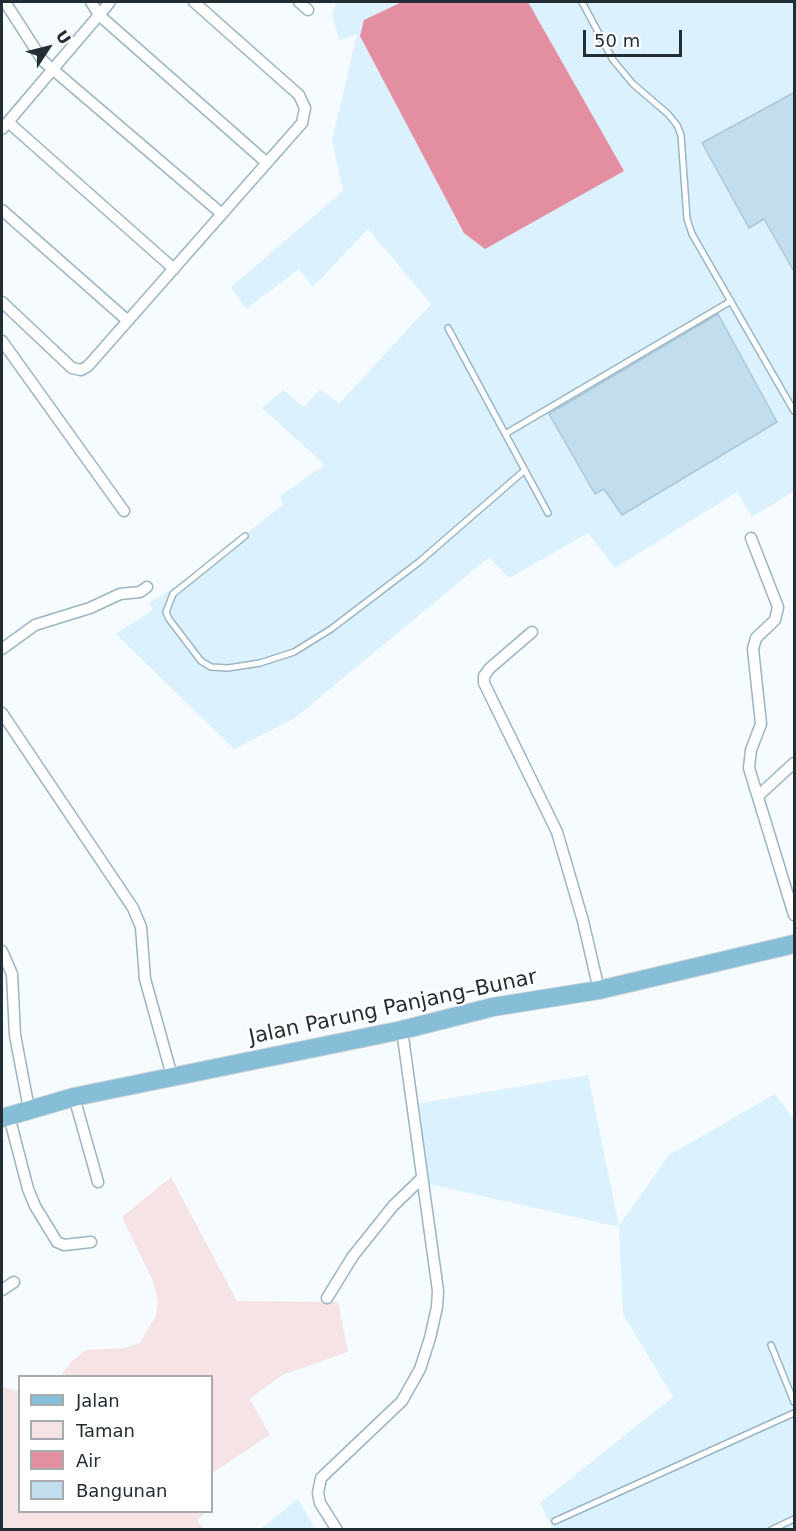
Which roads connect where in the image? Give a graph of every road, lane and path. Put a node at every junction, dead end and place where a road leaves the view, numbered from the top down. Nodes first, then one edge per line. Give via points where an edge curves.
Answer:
1 (5, 2) edge
2 (91, 2) edge
3 (111, 2) edge
4 (194, 2) edge
5 (299, 2) edge
6 (582, 2) edge
7 (308, 10) dead end
8 (99, 15) junction
9 (53, 69) junction
10 (3, 126) edge
11 (267, 163) junction
12 (2, 210) edge
13 (222, 214) junction
14 (174, 269) junction
15 (731, 301) junction
16 (2, 302) edge
17 (128, 321) junction
18 (448, 328) dead end
19 (2, 341) edge
20 (795, 411) edge
21 (505, 434) junction
22 (525, 470) junction
23 (124, 511) dead end
24 (548, 513) dead end
25 (245, 536) dead end
26 (751, 538) dead end
27 (147, 587) dead end
28 (532, 632) dead end
29 (2, 649) edge
30 (2, 713) edge
31 (795, 763) edge
32 (758, 796) junction
33 (795, 915) edge
34 (795, 944) edge
35 (2, 951) edge
36 (599, 990) junction
37 (402, 1030) junction
38 (172, 1076) junction
39 (74, 1097) junction
40 (29, 1109) junction
41 (5, 1117) edge
42 (422, 1178) junction
43 (98, 1182) dead end
44 (91, 1242) dead end
45 (14, 1282) dead end
46 (2, 1290) edge
47 (327, 1298) dead end
48 (771, 1345) dead end
49 (795, 1402) edge
50 (795, 1413) edge
51 (795, 1519) edge
52 (555, 1521) dead end
53 (337, 1530) edge
54 (771, 1530) edge

1 - 9 street via 43,61
2 - 8 street
3 - 8 street
4 - 11 street via 299,95 305,108 302,123
5 - 7 street
6 - 15 lane via 613,60 677,125 687,219
8 - 9 street
8 - 11 street
9 - 10 street
9 - 13 street
10 - 14 street
11 - 13 street
12 - 17 street
13 - 14 street
14 - 17 street
15 - 20 lane
15 - 21 lane
16 - 17 street via 72,368 88,366
18 - 21 lane
19 - 23 street
21 - 22 lane
22 - 24 lane
22 - 25 lane via 419,562 331,629 294,652 260,663 211,667 201,661 166,612 173,594
26 - 32 street via 778,608 775,620 756,638 753,649 760,724 749,768
27 - 29 street via 35,625
28 - 36 street via 490,668 484,683 557,832
30 - 38 street via 133,908 141,927 145,979
31 - 32 street
32 - 33 street
34 - 36 main road, Jalan Parung Panjang–Bunar
35 - 40 street via 12,974 15,1035
36 - 37 main road, Jalan Parung Panjang–Bunar via 493,1007
37 - 38 main road, Jalan Parung Panjang–Bunar
37 - 42 street
38 - 39 main road, Jalan Parung Panjang–Bunar
39 - 40 main road, Jalan Parung Panjang–Bunar
39 - 43 street
40 - 41 main road, Jalan Parung Panjang–Bunar
41 - 44 street via 35,1206 57,1242
42 - 47 street via 393,1206 353,1256
42 - 53 street via 438,1291 430,1338 420,1369 402,1401 321,1478 320,1503
45 - 46 street
48 - 49 lane
50 - 52 lane
51 - 54 lane

